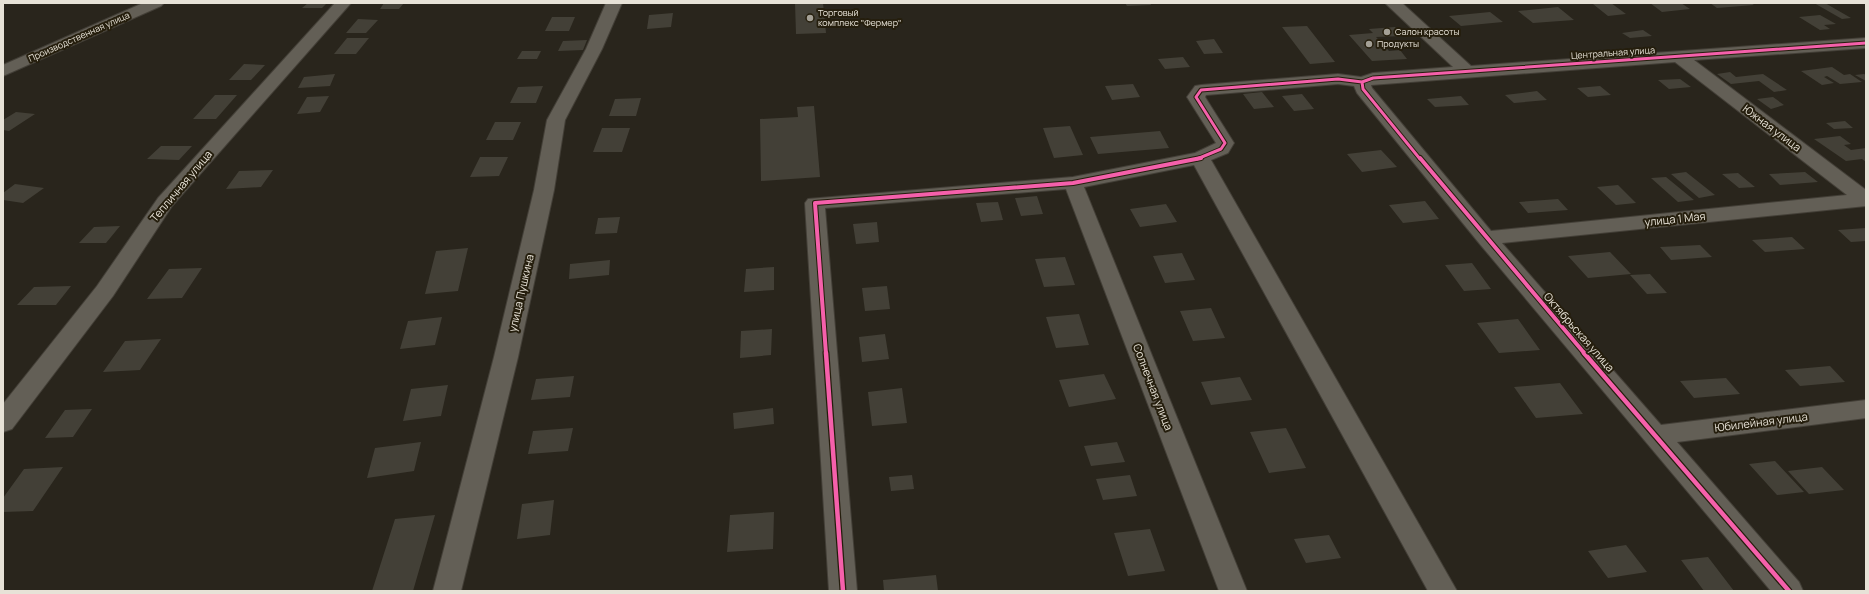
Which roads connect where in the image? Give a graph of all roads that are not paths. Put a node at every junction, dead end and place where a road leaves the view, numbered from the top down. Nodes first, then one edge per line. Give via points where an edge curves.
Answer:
1 (156, 3) edge
2 (342, 3) edge
3 (614, 3) edge
4 (1393, 3) edge
5 (1866, 43) edge
6 (1678, 56) junction
7 (3, 71) edge
8 (1468, 72) junction
9 (1362, 82) junction
10 (1200, 158) junction
11 (1073, 183) junction
12 (1865, 199) edge
13 (1486, 238) junction
14 (1866, 409) edge
15 (5, 420) edge
16 (1656, 435) junction
17 (447, 591) edge
18 (843, 591) edge
19 (1233, 591) edge
20 (1443, 591) edge
21 (1789, 591) edge

1 - 7 street, Производственная улица
2 - 15 street, Тепличная улица via 165,202 105,291
3 - 17 street, улица Пушкина via 594,49 556,120 544,190 506,357
4 - 8 street
5 - 6 street, Центральная улица
6 - 8 street, Центральная улица
6 - 12 street, Южная улица
8 - 9 street, Центральная улица via 1373,78
9 - 10 street via 1338,79 1201,90 1196,97 1224,143 1221,149
9 - 13 street, Октябрьская улица via 1363,89
10 - 11 street
10 - 20 street
11 - 18 street via 815,203
11 - 19 street, Солнечная улица
12 - 13 street, улица 1 Мая
13 - 16 street, Октябрьская улица
14 - 16 street, Юбилейная улица
16 - 21 street, Октябрьская улица

